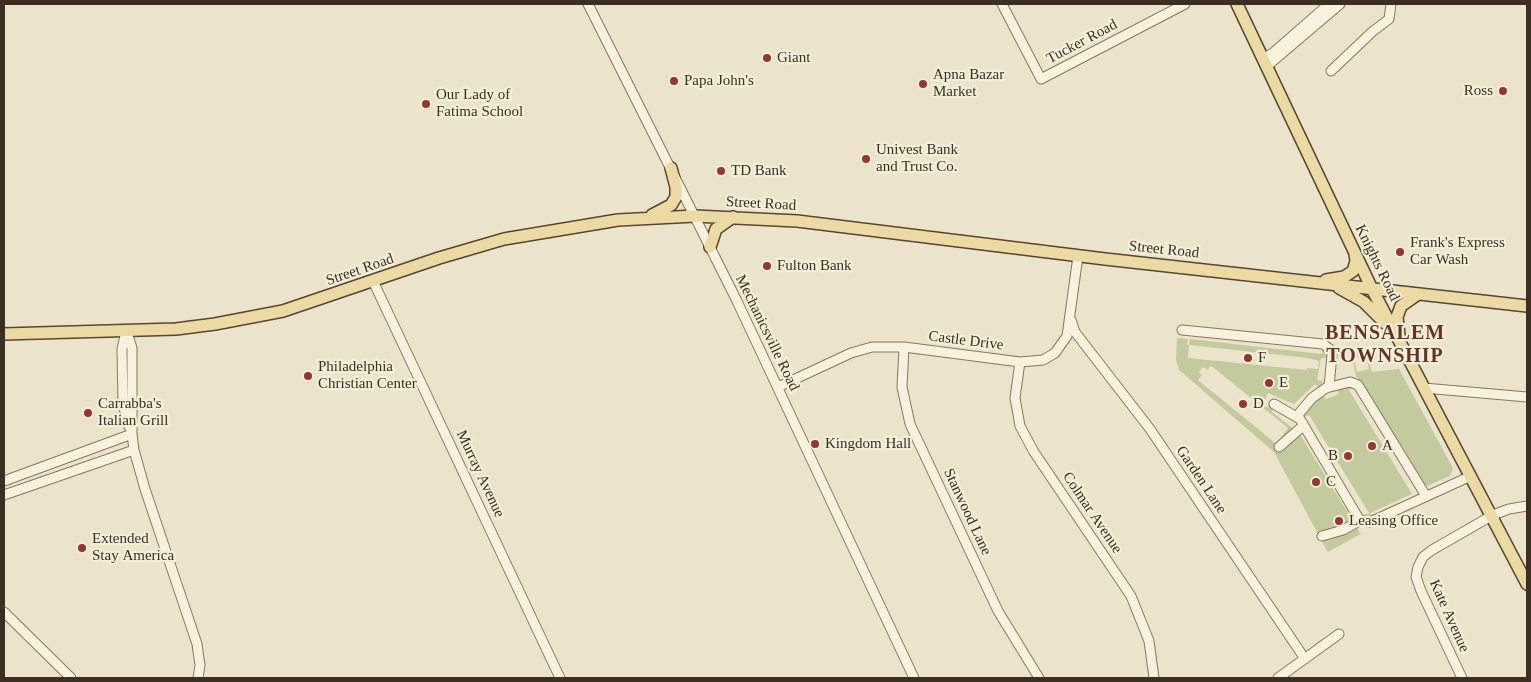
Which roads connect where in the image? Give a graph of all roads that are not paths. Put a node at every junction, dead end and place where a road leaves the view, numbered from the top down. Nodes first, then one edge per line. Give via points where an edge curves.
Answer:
1 (588, 4) edge
2 (1002, 4) edge
3 (1185, 4) edge
4 (1236, 4) edge
5 (1329, 4) edge
6 (1340, 4) edge
7 (1391, 4) edge
8 (1265, 62) junction
9 (1331, 71) dead end
10 (671, 168) junction
11 (695, 216) junction
12 (734, 216) junction
13 (645, 218) junction
14 (710, 247) junction
15 (1354, 250) junction
16 (1078, 256) junction
17 (373, 281) junction
18 (1317, 282) junction
19 (1372, 289) junction
20 (1418, 294) junction
21 (1527, 306) edge
22 (1071, 320) junction
23 (126, 330) junction
24 (1182, 330) dead end
25 (4, 334) edge
26 (1400, 344) junction
27 (904, 347) junction
28 (1020, 362) junction
29 (1329, 386) junction
30 (778, 388) junction
31 (1424, 388) junction
32 (1527, 397) edge
33 (1274, 404) dead end
34 (1297, 416) junction
35 (1303, 426) junction
36 (132, 434) junction
37 (1279, 447) dead end
38 (134, 450) junction
39 (1471, 476) junction
40 (4, 481) edge
41 (4, 495) edge
42 (1426, 496) junction
43 (1527, 506) edge
44 (1493, 515) junction
45 (1361, 520) junction
46 (1322, 536) dead end
47 (1527, 584) edge
48 (4, 612) edge
49 (1339, 634) dead end
50 (1305, 659) junction
51 (70, 678) edge
52 (198, 678) edge
53 (560, 678) edge
54 (914, 678) edge
55 (1039, 678) edge
56 (1154, 678) edge
57 (1278, 678) edge
58 (1462, 678) edge

1 - 10 street, Mechanicsville Road
2 - 3 street, Tucker Road via 1041,79
4 - 8 main road, Knights Road
5 - 8 street
6 - 8 street
7 - 9 street via 1390,19
8 - 15 main road, Knights Road
10 - 11 street, Mechanicsville Road
10 - 13 main road via 677,192 674,201
11 - 12 main road, Street Road
11 - 13 main road, Street Road
11 - 14 street, Mechanicsville Road
12 - 14 main road via 716,229
12 - 16 main road, Street Road
13 - 17 main road, Street Road via 579,225 504,239
14 - 30 street, Mechanicsville Road
15 - 18 main road via 1355,267 1349,275
15 - 19 main road, Knights Road
16 - 18 main road, Street Road
16 - 22 street, Castle Drive
17 - 23 main road, Street Road via 246,319 191,327
17 - 53 street, Murray Avenue
18 - 19 main road, Street Road
18 - 26 main road via 1348,292 1364,302 1380,316
19 - 20 main road, Street Road
19 - 26 main road, Knights Road
20 - 21 main road, Street Road
20 - 26 main road via 1404,302 1398,312
22 - 28 street, Castle Drive via 1067,336 1054,353 1035,362
22 - 50 street, Garden Lane via 1075,332 1150,430
23 - 25 main road, Street Road
23 - 36 street via 122,349 123,404
24 - 29 street via 1323,344 1332,355
26 - 31 main road, Knights Road
27 - 28 street, Castle Drive
27 - 30 street, Castle Drive via 859,350
27 - 55 street, Stanwood Lane via 902,387 910,424 998,611
28 - 56 street, Colmar Avenue via 1015,398 1020,426 1131,596 1148,641
29 - 34 street via 1312,398
29 - 42 street via 1350,382 1358,385
30 - 54 street, Mechanicsville Road
31 - 32 street
31 - 39 main road, Knights Road
33 - 34 street
34 - 35 street
35 - 37 street
35 - 45 street
36 - 38 street
36 - 40 street
38 - 41 street
38 - 52 street via 197,644
39 - 42 street
39 - 44 main road, Knights Road
42 - 45 street via 1370,522
43 - 44 street, Kate Avenue
44 - 47 main road, Knights Road
44 - 58 street, Kate Avenue via 1432,550 1418,566 1416,577 1421,590
45 - 46 street
48 - 51 street
49 - 50 street
50 - 57 street

